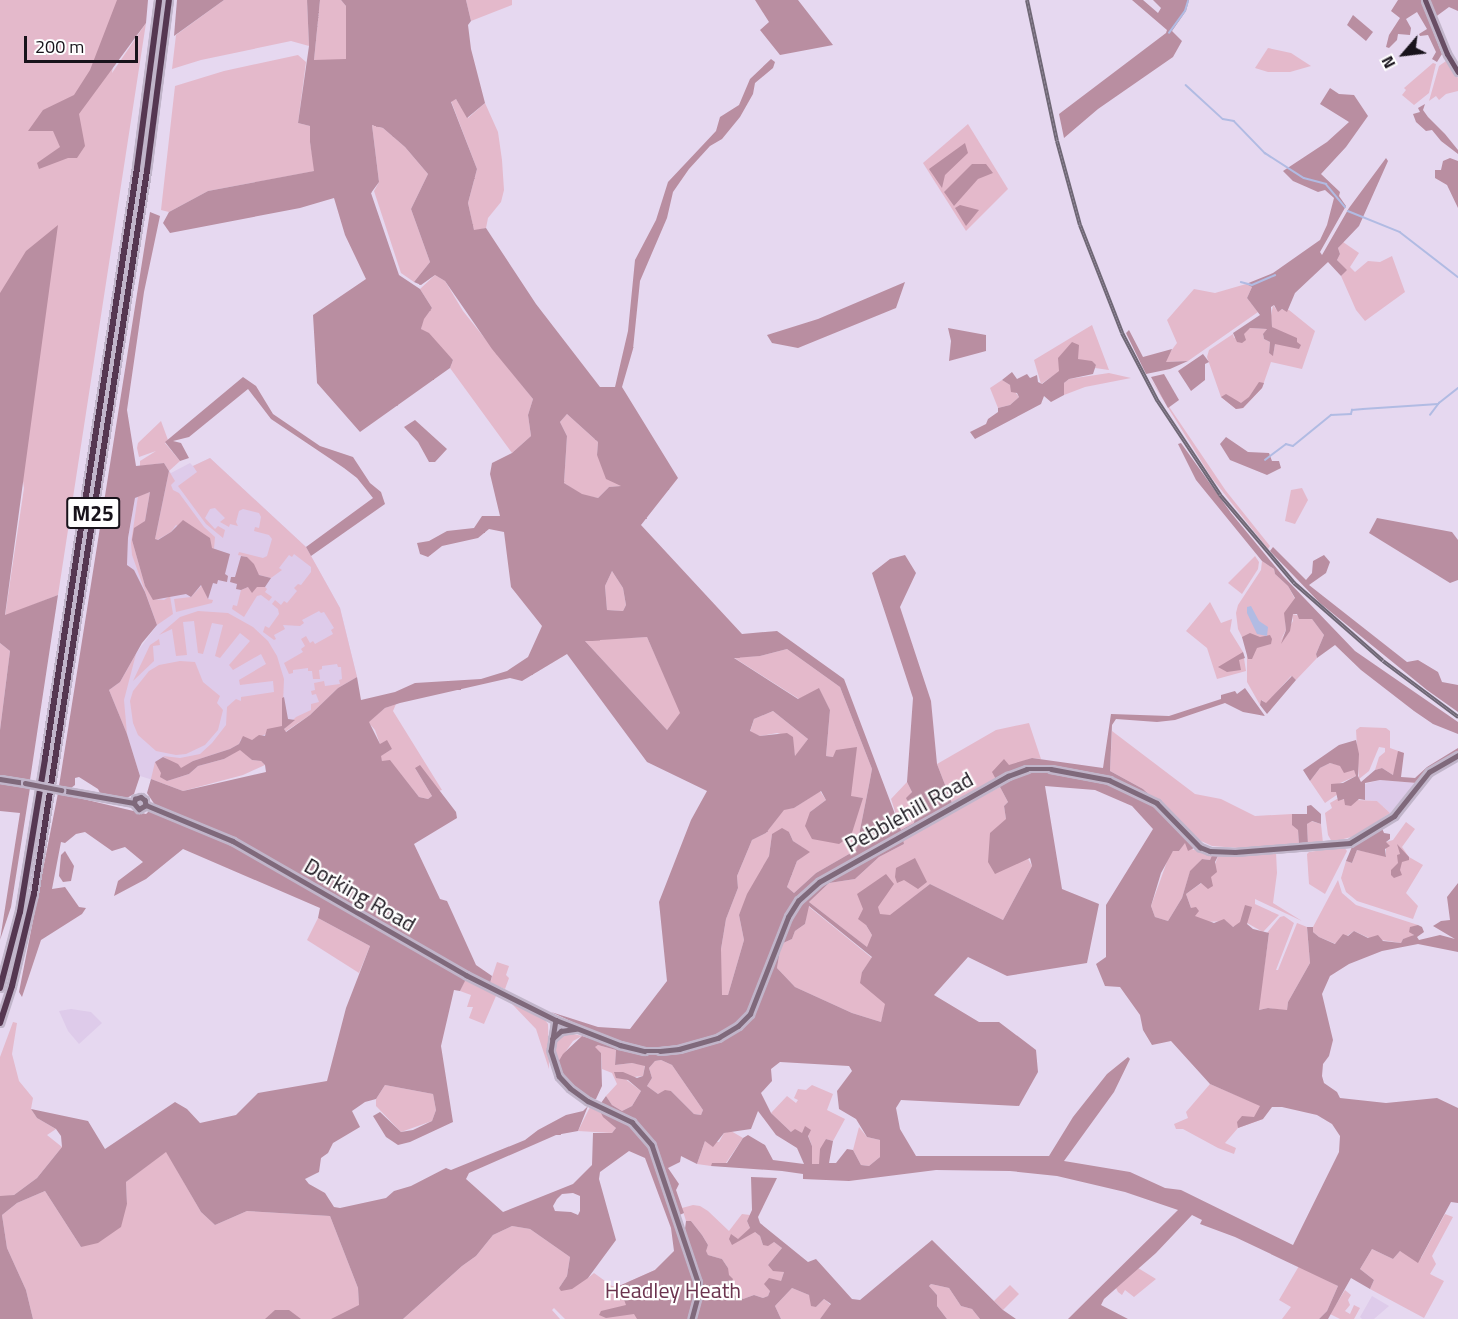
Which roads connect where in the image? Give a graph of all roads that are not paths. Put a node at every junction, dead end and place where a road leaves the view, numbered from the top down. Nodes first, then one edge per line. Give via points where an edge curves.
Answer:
1 (159, 0) edge
2 (169, 0) edge
3 (1425, 0) edge
4 (1458, 72) edge
5 (1458, 755) edge
6 (0, 779) edge
7 (134, 803) junction
8 (146, 805) junction
9 (0, 988) edge
10 (556, 1020) junction
11 (0, 1023) edge
12 (576, 1029) junction
13 (551, 1041) junction
14 (692, 1319) edge

1 - 9 highway, M25 via 137,168 45,759 20,912
2 - 11 highway, M25 via 147,171 34,894
3 - 4 main road
5 - 12 main road, Pebblehill Road via 1429,772 1394,816 1350,843 1210,851 1195,843 1157,803 1122,785 1081,774 1027,769 945,809 819,882 798,900 760,993 750,1014 738,1026 717,1038 679,1049 652,1051 620,1046
6 - 7 main road, bridge
7 - 8 main road via 139,809
7 - 8 main road via 141,797
8 - 10 main road, Dorking Road via 233,841 466,975
10 - 12 main road, Pebblehill Road
10 - 13 main road
12 - 13 main road via 561,1031
13 - 14 main road via 552,1060 564,1083 597,1107 632,1122 652,1145 698,1282

